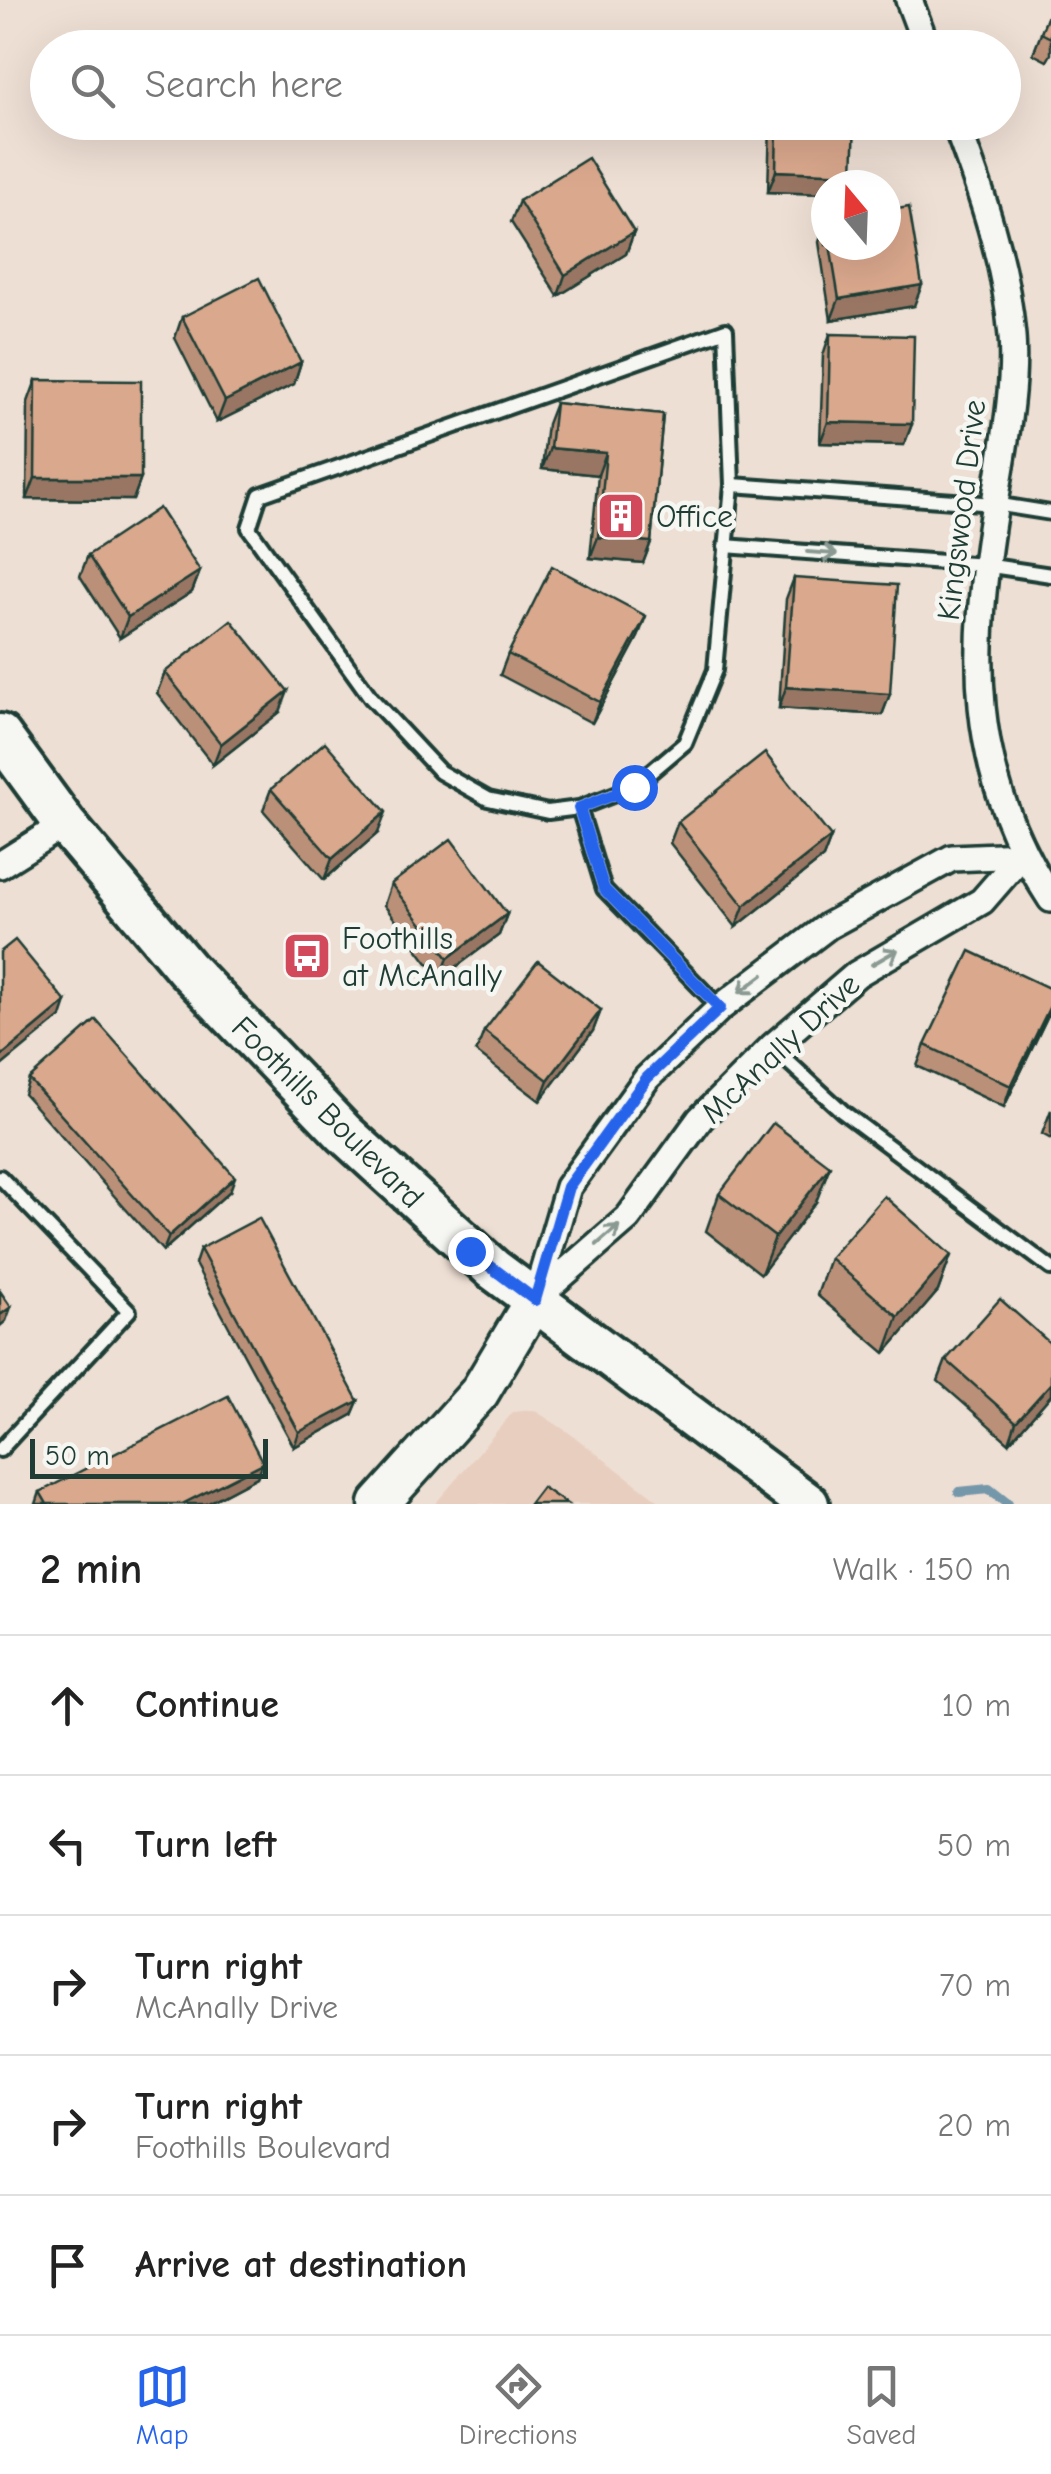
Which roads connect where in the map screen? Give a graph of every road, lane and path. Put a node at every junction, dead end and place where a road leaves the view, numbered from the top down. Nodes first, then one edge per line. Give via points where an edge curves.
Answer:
1 (909, 0) edge
2 (920, 30) edge
3 (961, 140) edge
4 (732, 485) junction
5 (994, 504) junction
6 (1051, 513) edge
7 (725, 546) junction
8 (985, 565) junction
9 (1051, 575) edge
10 (0, 735) edge
11 (579, 808) junction
12 (65, 824) junction
13 (1022, 854) junction
14 (0, 865) edge
15 (1051, 899) edge
16 (720, 1008) junction
17 (772, 1047) junction
18 (0, 1177) edge
19 (1051, 1268) edge
20 (535, 1300) junction
21 (0, 1450) edge
22 (379, 1504) edge
23 (808, 1504) edge

1 - 2 street
3 - 5 street, Kingswood Drive via 994,236 1012,338
4 - 5 lane
4 - 7 lane
4 - 11 lane via 726,330 260,495 249,528 404,737 440,772 488,799 548,812
5 - 6 lane
5 - 8 street, Kingswood Drive
7 -> 8 lane
7 - 11 lane via 716,670 685,743 634,787
8 - 9 lane
8 - 13 street, Kingswood Drive via 976,661 983,716 988,753
10 - 12 main road, Foothills Boulevard
11 - 16 lane via 604,889
12 - 14 street
12 - 20 main road, Foothills Boulevard via 186,968 344,1133 470,1251
13 - 15 street, Kingswood Drive
13 -> 16 street, McAnally Drive via 952,858 828,926
17 -> 13 street, McAnally Drive via 857,974 982,901
16 - 20 street, McAnally Drive via 647,1078 568,1187
17 - 19 lane via 842,1112
20 -> 17 street, McAnally Drive via 628,1218 700,1119
18 - 21 lane via 129,1311
20 - 22 street, McAnally Drive via 479,1393
20 - 23 main road, Foothills Boulevard

